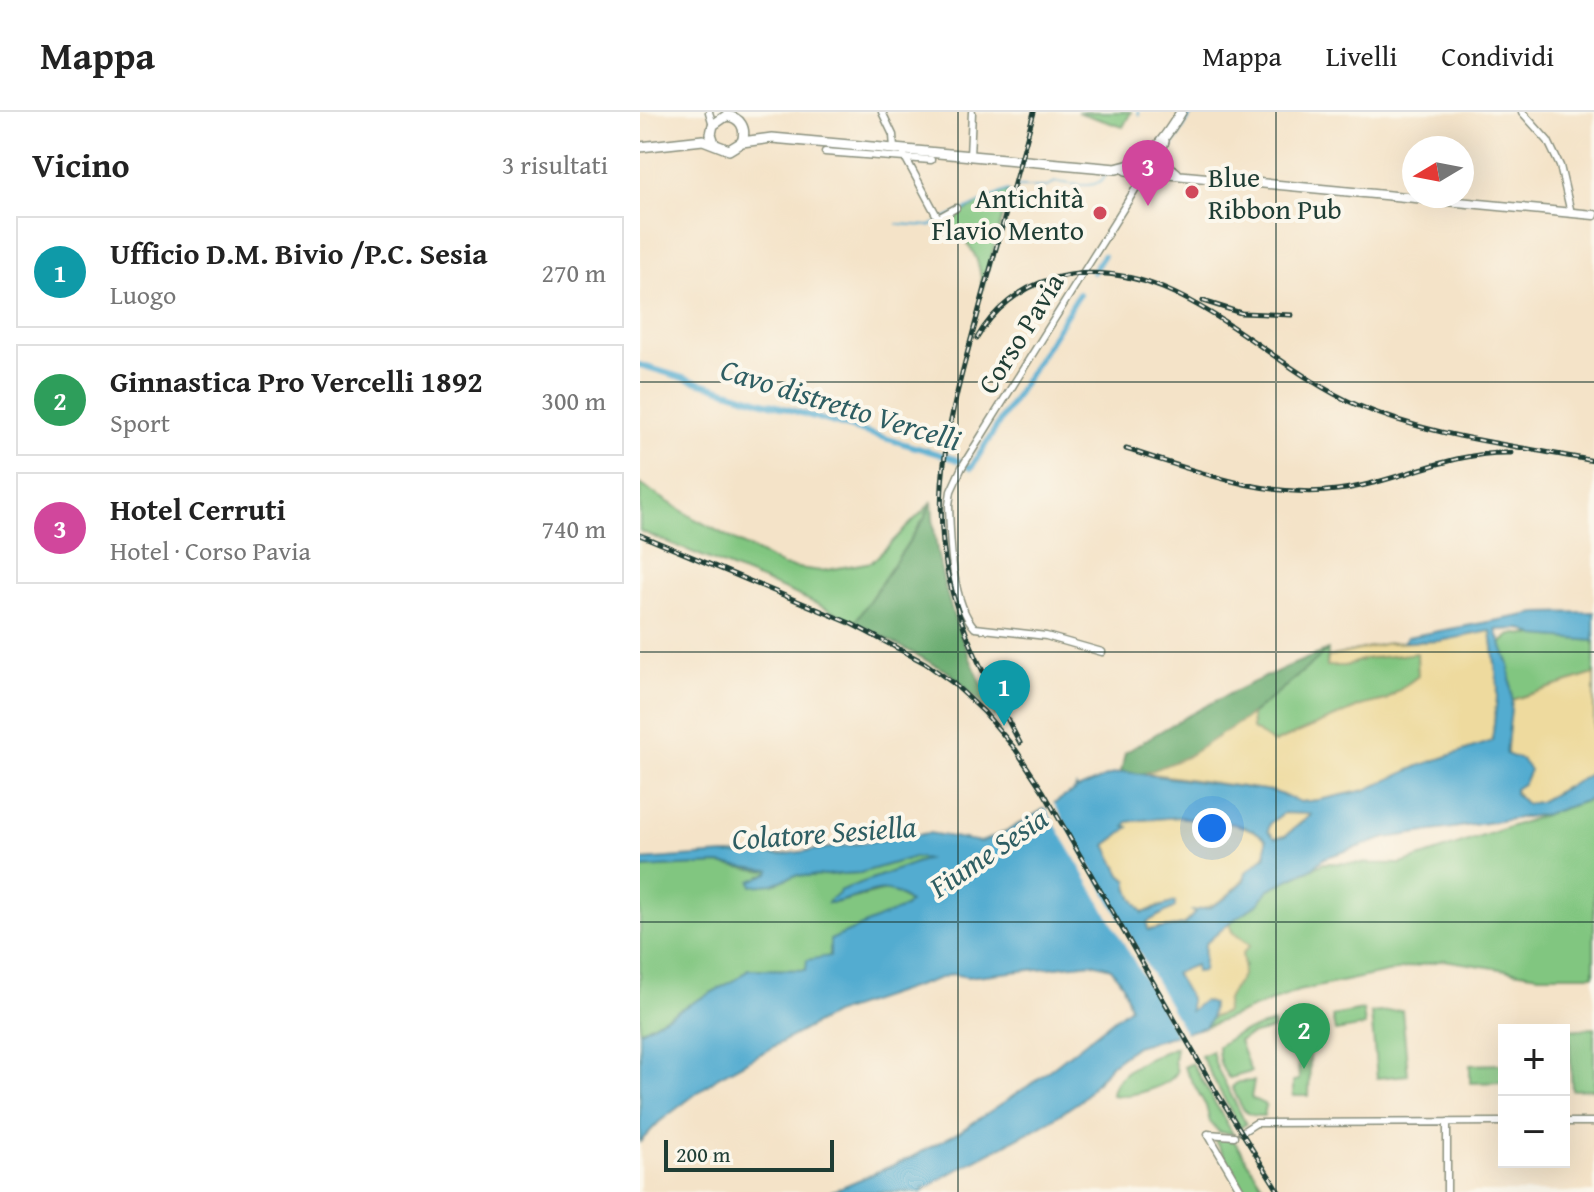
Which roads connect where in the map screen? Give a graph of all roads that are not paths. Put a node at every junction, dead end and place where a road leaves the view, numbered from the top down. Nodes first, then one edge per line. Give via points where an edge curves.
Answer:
1 (882, 112) edge
2 (972, 112) edge
3 (1181, 112) edge
4 (1522, 112) edge
5 (717, 118) edge
6 (740, 120) edge
7 (772, 138) junction
8 (685, 140) junction
9 (742, 142) junction
10 (714, 143) junction
11 (640, 147) edge
12 (1157, 151) junction
13 (825, 152) dead end
14 (900, 152) junction
15 (970, 157) junction
16 (931, 160) dead end
17 (1116, 169) junction
18 (1150, 173) junction
19 (1181, 175) junction
20 (956, 208) dead end
21 (1571, 213) junction
22 (1594, 215) edge
23 (1102, 652) dead end
24 (1447, 1122) junction
25 (1498, 1122) edge
26 (1570, 1122) edge
27 (1594, 1122) edge
28 (1242, 1132) dead end
29 (1234, 1136) dead end
30 (1242, 1192) edge
31 (1447, 1192) edge

1 - 14 street
2 - 15 street
3 - 12 main road
4 - 21 street via 1548,141
5 - 6 main road
5 - 8 main road
5 - 10 main road
6 - 7 main road
6 - 9 main road
7 - 9 main road
7 - 14 main road
8 - 10 main road
8 - 11 main road
9 - 10 main road via 729,150
12 - 17 main road via 1133,166
12 - 18 main road
12 - 19 main road
13 - 14 street
14 - 15 main road
14 - 16 street
14 - 20 street via 938,218
15 - 17 main road
17 - 18 main road
18 - 19 main road
18 - 23 street, Corso Pavia via 951,491 958,589 971,624
19 - 21 main road
21 - 22 main road
24 - 25 street
24 - 28 street via 1256,1123
24 - 31 street
26 - 27 street
29 - 30 street via 1208,1134

